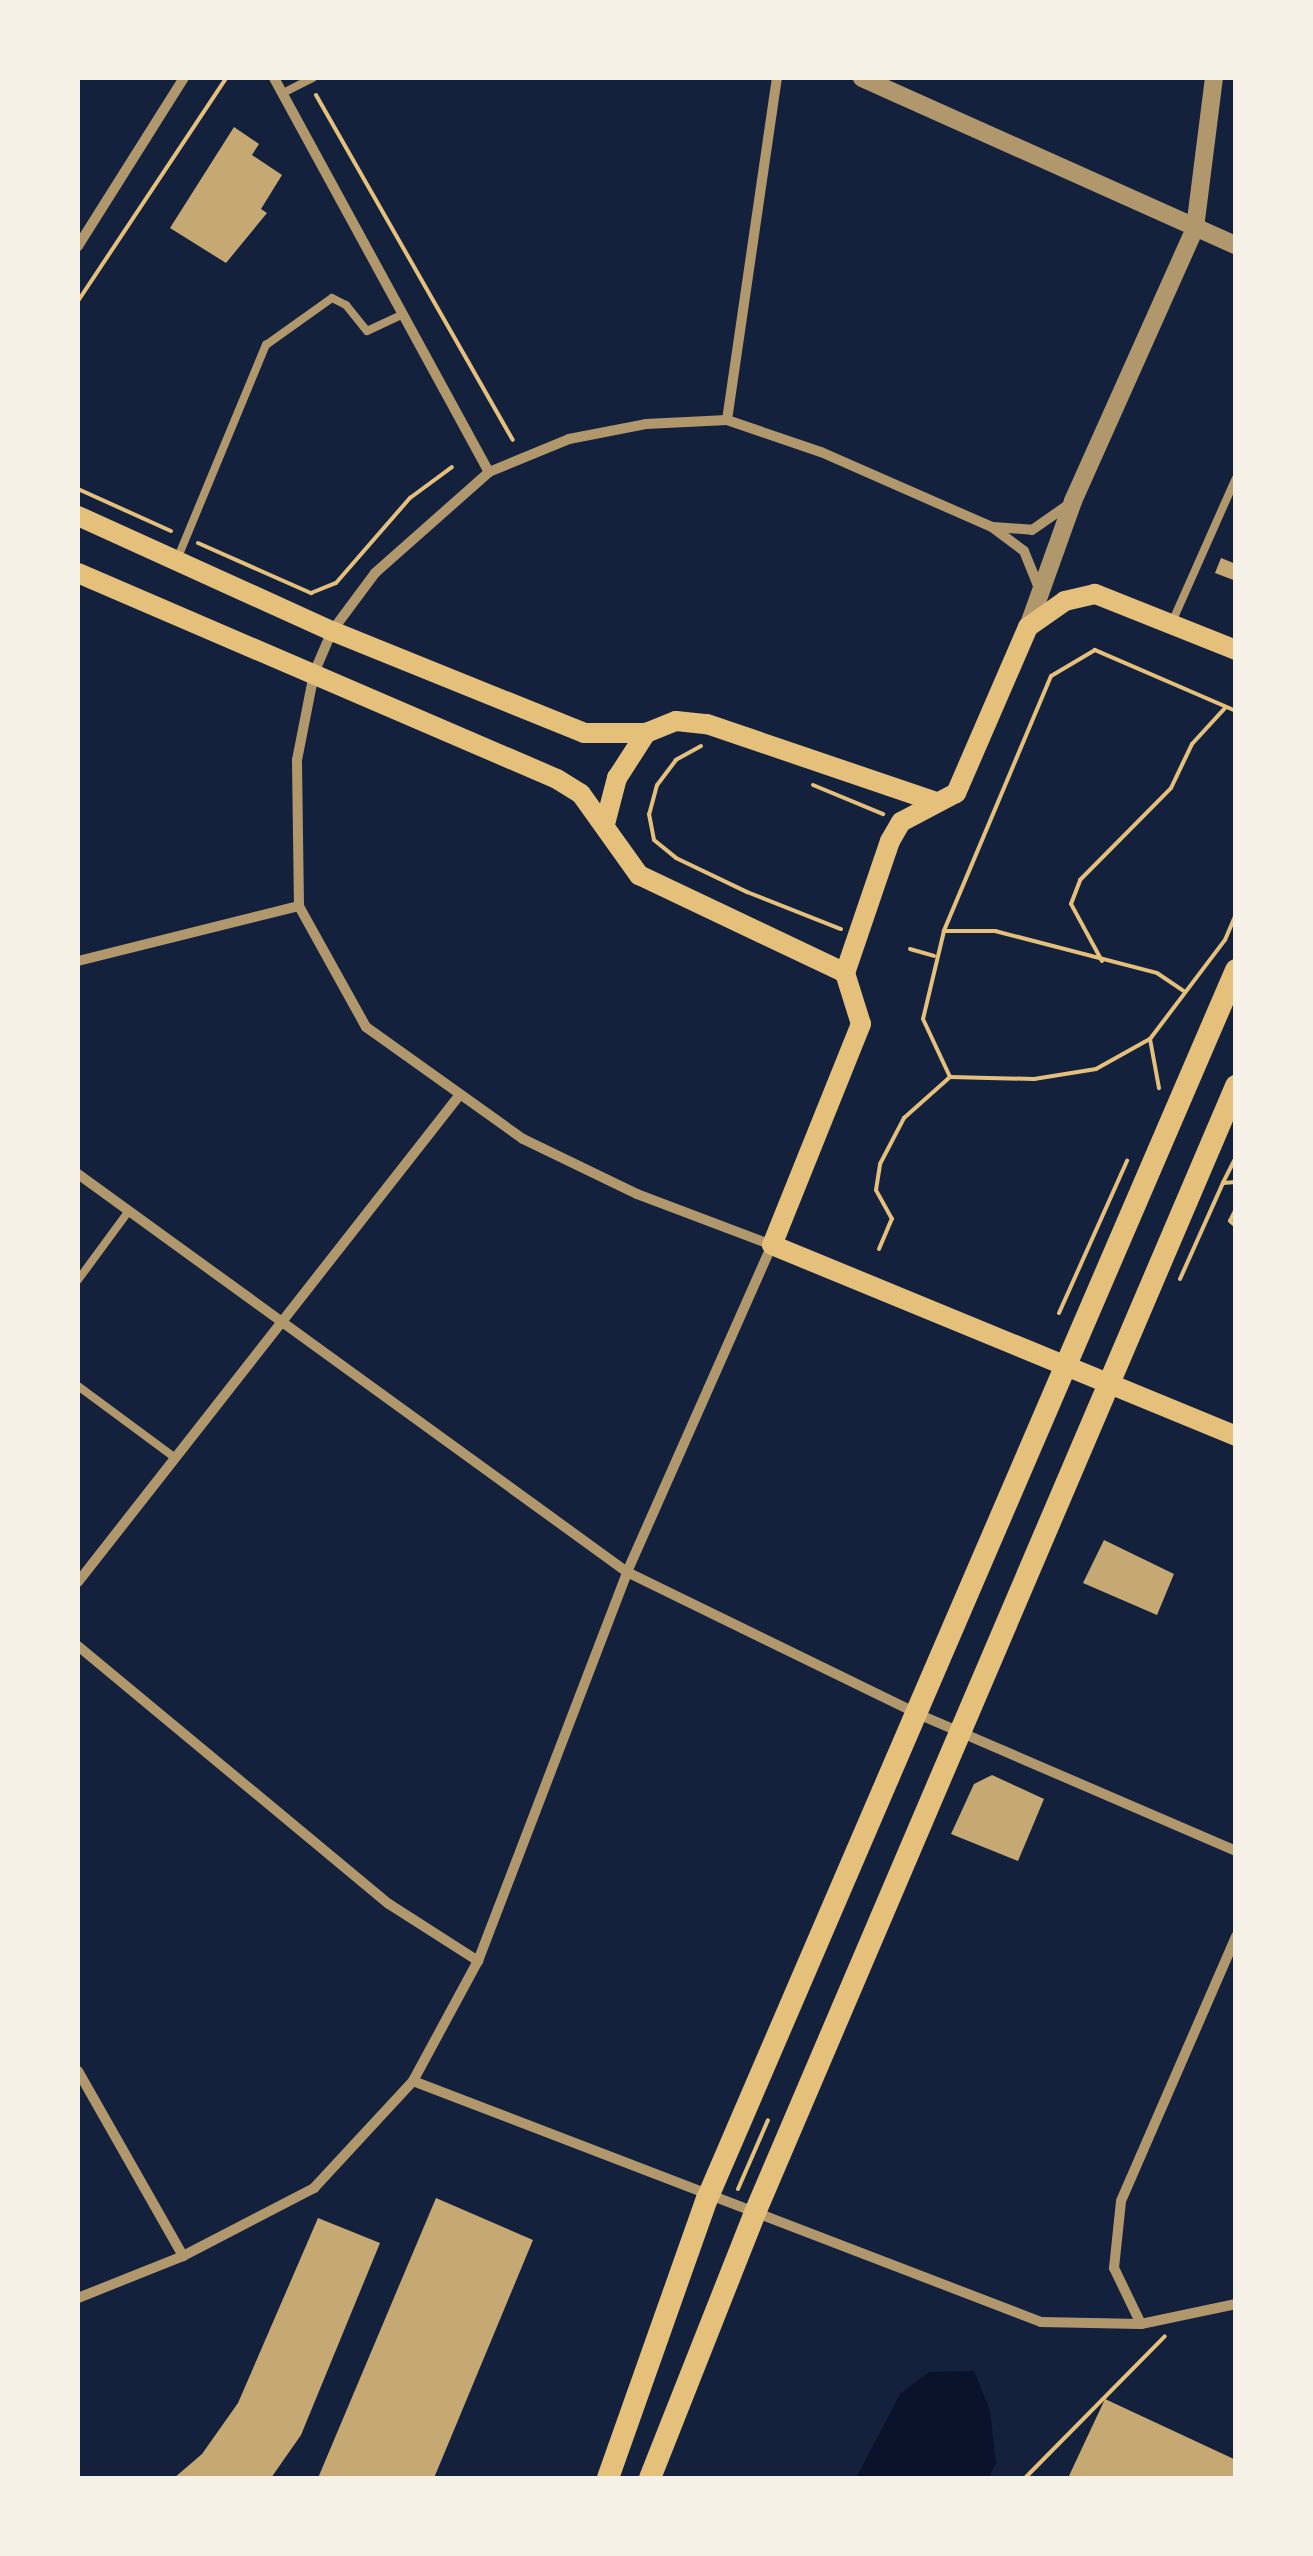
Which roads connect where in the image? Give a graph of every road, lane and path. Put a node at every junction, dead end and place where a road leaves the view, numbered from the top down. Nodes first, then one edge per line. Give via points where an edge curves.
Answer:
1 (184, 78) edge
2 (226, 78) edge
3 (274, 78) edge
4 (310, 78) edge
5 (777, 78) edge
6 (862, 78) edge
7 (1214, 78) edge
8 (282, 93) junction
9 (1194, 228) junction
10 (1236, 245) edge
11 (78, 246) edge
12 (78, 301) edge
13 (403, 314) junction
14 (727, 420) junction
15 (512, 440) dead end
16 (452, 467) dead end
17 (489, 472) junction
18 (1236, 478) edge
19 (78, 490) edge
20 (1073, 501) junction
21 (78, 516) edge
22 (992, 526) junction
23 (186, 538) junction
24 (176, 561) junction
25 (78, 573) edge
26 (1039, 588) junction
27 (1171, 624) junction
28 (1028, 626) junction
29 (332, 631) junction
30 (1236, 650) edge
31 (314, 673) junction
32 (1226, 707) junction
33 (1236, 710) edge
34 (646, 733) junction
35 (717, 746) dead end
36 (798, 778) dead end
37 (934, 801) junction
38 (901, 822) junction
39 (605, 824) junction
40 (300, 906) junction
41 (1236, 914) edge
42 (944, 931) junction
43 (854, 932) junction
44 (910, 949) dead end
45 (935, 956) junction
46 (78, 960) edge
47 (1102, 961) junction
48 (1236, 970) edge
49 (845, 973) junction
50 (1186, 992) junction
51 (1150, 1039) junction
52 (950, 1077) junction
53 (1236, 1086) edge
54 (1159, 1090) dead end
55 (458, 1097) junction
56 (1128, 1158) dead end
57 (1236, 1158) edge
58 (78, 1174) edge
59 (1236, 1182) edge
60 (1224, 1183) junction
61 (1236, 1208) edge
62 (128, 1212) junction
63 (1236, 1226) edge
64 (772, 1244) junction
65 (879, 1250) dead end
66 (78, 1280) edge
67 (1178, 1284) dead end
68 (1060, 1313) dead end
69 (276, 1324) junction
70 (1067, 1366) junction
71 (1108, 1384) junction
72 (78, 1386) edge
73 (1236, 1436) edge
74 (174, 1456) junction
75 (627, 1572) junction
76 (78, 1582) edge
77 (78, 1646) edge
78 (918, 1714) junction
79 (960, 1730) junction
80 (1236, 1851) edge
81 (1236, 1936) edge
82 (478, 1961) junction
83 (78, 2071) edge
84 (412, 2081) junction
85 (707, 2198) junction
86 (754, 2214) junction
87 (183, 2256) junction
88 (78, 2298) edge
89 (1236, 2304) edge
90 (1187, 2314) junction
91 (1141, 2324) junction
92 (608, 2478) edge
93 (650, 2478) edge
94 (1024, 2478) edge

1 - 11 street
2 - 12 path
3 - 8 street
4 - 8 lane
4 - 15 path
5 - 14 street
6 - 9 street
7 - 9 street
8 - 13 street
9 - 10 street
9 - 20 street
13 - 17 street
13 - 23 lane via 367,331 332,298 266,345
14 - 17 street via 646,424 569,439
14 - 22 street via 821,452
16 - 23 path via 410,498 336,583 311,593
17 - 29 street via 374,573
18 - 27 lane
19 - 23 path
20 - 22 street via 1032,530
20 - 26 street
21 - 24 main road
22 - 26 street via 1024,551
23 - 24 lane
24 - 29 main road
25 - 31 main road
26 - 28 street
27 - 28 main road via 1095,594 1064,601
27 - 30 main road
28 - 37 main road via 956,793
29 - 31 street
29 - 34 main road via 584,733
31 - 39 main road via 557,778 581,794
31 - 40 street via 297,760
32 - 33 path
32 - 42 path via 1095,650 1052,676
32 - 47 path via 1192,744 1171,788 1080,880 1071,904
34 - 37 main road via 676,721 708,724
34 - 39 main road via 617,778
35 - 43 path via 694,747 657,785 649,814 654,840 746,892
36 - 38 path
37 - 38 main road
38 - 43 main road
39 - 49 main road via 618,855 639,876
40 - 46 street
40 - 55 street via 366,1027
41 - 50 path
42 - 45 path
42 - 47 path via 995,931
43 - 49 main road
44 - 45 path
45 - 52 path via 923,1019
47 - 50 path via 1157,974
48 - 70 main road
49 - 64 main road via 861,1024
50 - 51 path
51 - 52 path via 1096,1069 1034,1079
51 - 54 path
52 - 65 path via 904,1118 880,1164 876,1190 892,1218
53 - 71 main road
55 - 64 street via 523,1139 637,1194
55 - 69 street
56 - 68 path
57 - 60 path
58 - 62 street
59 - 60 path
60 - 67 path
61 - 63 path via 1230,1221
62 - 66 lane
62 - 69 street
64 - 70 main road
64 - 75 street
69 - 74 street
69 - 75 street
70 - 71 main road
70 - 78 main road
71 - 73 main road
71 - 79 main road
72 - 74 lane
74 - 76 street
75 - 78 street
75 - 82 street
77 - 82 street via 389,1904
78 - 79 street
78 - 85 main road
79 - 80 street
79 - 86 main road
81 - 91 street via 1120,2201 1114,2268
82 - 84 street
83 - 87 street
84 - 85 street
84 - 87 street via 314,2188
85 - 86 street
85 - 92 main road
86 - 91 street via 1040,2322
86 - 93 main road
87 - 88 street
89 - 90 street
90 - 91 street
90 - 94 path

